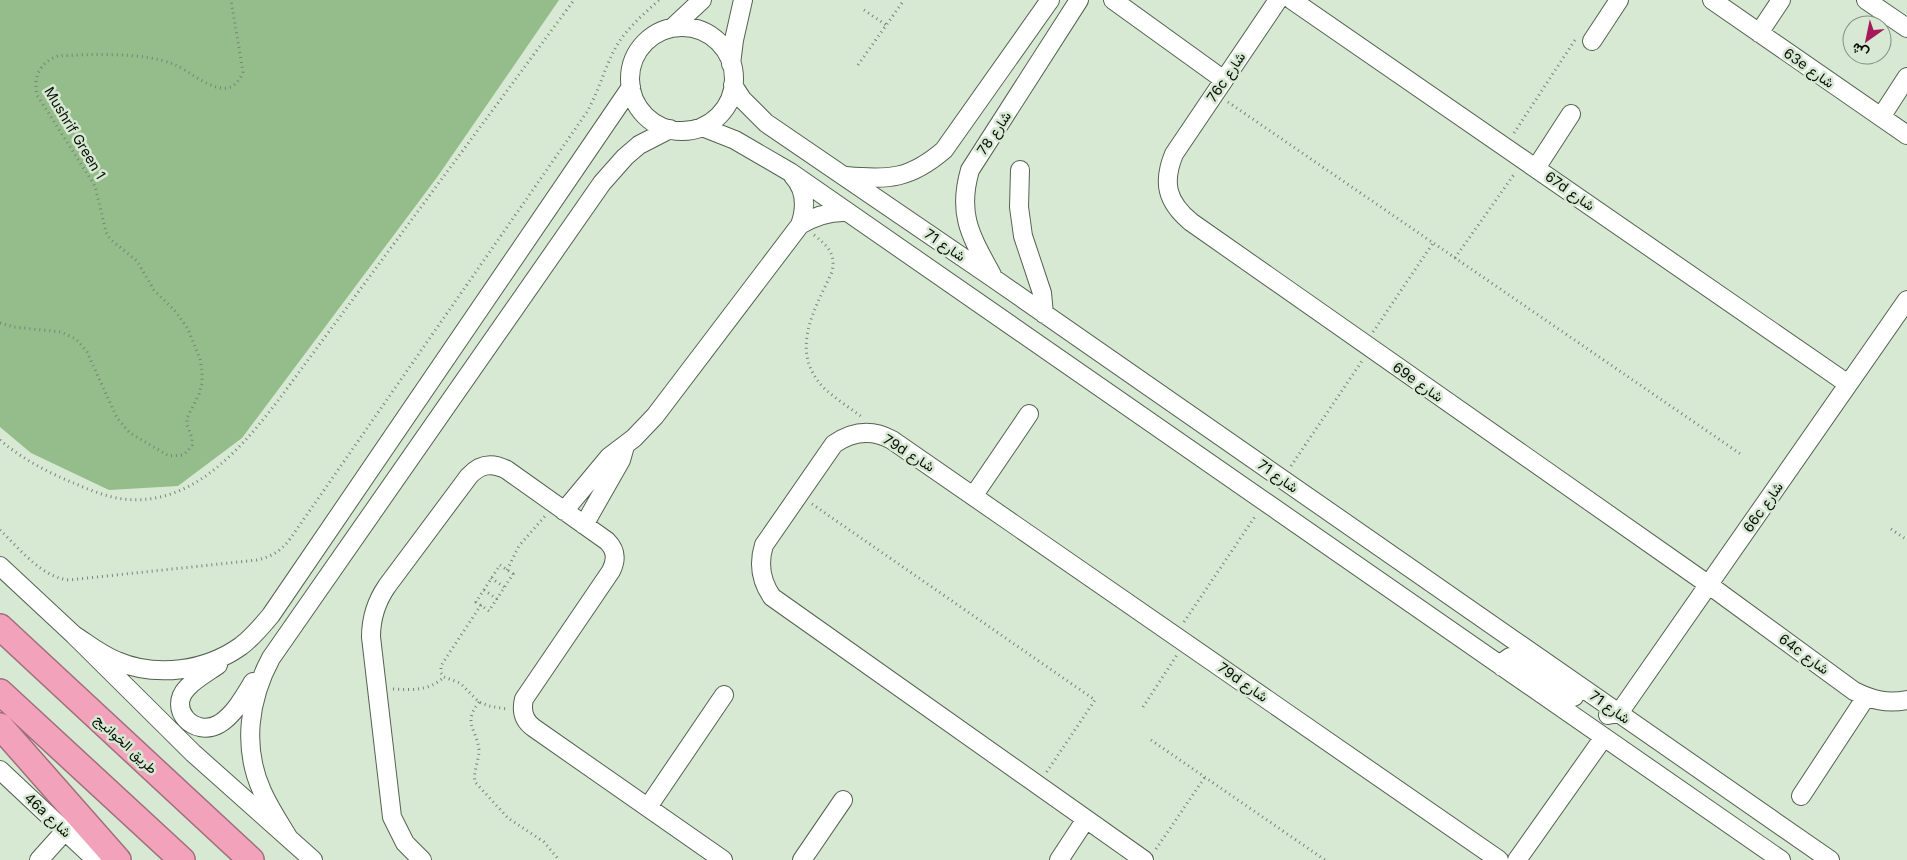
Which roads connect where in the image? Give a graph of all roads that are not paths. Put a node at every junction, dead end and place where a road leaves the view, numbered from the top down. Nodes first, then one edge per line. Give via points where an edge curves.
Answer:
1 (702, 0) edge
2 (743, 0) edge
3 (1050, 0) edge
4 (1079, 0) edge
5 (1113, 0) edge
6 (1278, 0) edge
7 (1292, 0) edge
8 (1619, 0) edge
9 (1712, 0) edge
10 (1770, 0) edge
11 (1781, 0) edge
12 (1866, 0) edge
13 (672, 28) junction
14 (1907, 28) edge
15 (1755, 30) junction
16 (1586, 37) road end
17 (731, 64) junction
18 (1907, 77) edge
19 (733, 84) junction
20 (1219, 86) junction
21 (631, 87) junction
22 (1571, 114) dead end
23 (1881, 117) junction
24 (702, 126) junction
25 (670, 129) junction
26 (1907, 135) edge
27 (1174, 154) joint
28 (1530, 164) junction
29 (1020, 170) dead end
30 (790, 172) junction
31 (845, 176) junction
32 (847, 212) junction
33 (800, 225) junction
34 (993, 278) junction
35 (1907, 300) edge
36 (1044, 314) junction
37 (1848, 384) junction
38 (1029, 414) dead end
39 (626, 445) junction
40 (974, 495) junction
41 (559, 507) junction
42 (584, 524) junction
43 (0, 566) edge
44 (1709, 586) junction
45 (0, 628) edge
46 (74, 635) junction
47 (242, 645) junction
48 (270, 658) junction
49 (1502, 667) junction
50 (0, 692) edge
51 (724, 695) dead end
52 (1866, 697) junction
53 (1907, 700) edge
54 (1619, 713) junction
55 (0, 726) edge
56 (1604, 737) junction
57 (0, 770) edge
58 (1801, 796) dead end
59 (843, 800) dead end
60 (648, 807) junction
61 (1086, 820) junction
62 (65, 831) junction
63 (288, 837) junction
64 (1149, 856) edge
65 (38, 860) edge
66 (96, 860) edge
67 (118, 860) edge
68 (182, 860) edge
69 (251, 860) edge
70 (313, 860) edge
71 (422, 860) edge
72 (723, 860) edge
73 (802, 860) edge
74 (1059, 860) edge
75 (1499, 860) edge
76 (1517, 860) edge
77 (1781, 860) edge
78 (1830, 860) edge

1 - 13 street
2 - 17 street
3 - 31 street via 944,150 930,162 895,177
4 - 34 street, شارع 78 via 970,170 964,208 968,227
5 - 20 street
6 - 20 street, 76c شارع
7 - 28 street, 67d شارع
8 - 16 street
9 - 15 street, 63e شارع
10 - 15 street
11 - 15 street
12 - 14 street
13 - 17 street via 704,32 721,45
13 - 21 street via 654,35 639,49 631,67
15 - 23 street, 63e شارع
17 - 19 street
18 - 23 street
19 - 24 street via 732,94 723,110
19 - 31 street, شارع 71 via 766,124
20 - 27 street, 76c شارع
21 - 25 street via 644,114 651,121
21 - 47 street via 271,615
22 - 28 street
23 - 26 street, 63e شارع
24 - 25 street via 692,130
24 - 30 street, شارع 71 via 735,140
25 - 48 street via 638,145 602,183
27 - 44 street, 69e شارع via 1167,184 1179,212 1191,222
28 - 37 street, 67d شارع
29 - 36 street via 1019,206 1023,236 1042,293
30 - 32 street, شارع 71
30 - 33 street via 803,192 804,216
31 - 34 street, شارع 71
32 - 33 street via 826,213
32 - 49 street, شارع 71
33 - 39 street via 654,416
34 - 36 street, شارع 71
35 - 37 street, 66c شارع
36 - 54 street, شارع 71
37 - 44 street, 66c شارع
38 - 40 street
39 - 41 street via 609,457
39 - 42 street via 621,460
40 - 61 street, 79d شارع via 884,436 867,432 849,435 834,444 768,537 760,563 763,581 772,598
40 - 75 street, 79d شارع
41 - 42 street
41 - 71 street via 500,466 482,466 475,470 376,605 371,637 392,817 406,843
42 - 60 street via 613,547 615,563 527,695 522,710 529,724
43 - 46 street
44 - 52 street, 64c شارع
44 - 54 street, 66c شارع
45 - 69 highway, طريق الخوانيج
46 - 47 street via 118,662 151,670 188,669 224,656
46 - 63 street via 193,753
47 - 48 street via 186,688 181,710 191,724 210,728 225,720 239,705
48 - 63 street via 255,694 250,733 261,790
49 - 54 street via 1506,659 1515,657 1597,712
49 - 56 street, شارع 71
50 - 68 highway
51 - 60 street
52 - 53 street, 64c شارع via 1881,701
52 - 58 street
54 - 78 street, شارع 71
55 - 67 highway
56 - 76 street
56 - 77 street, شارع 71
57 - 62 street, 46a شارع
59 - 73 street
60 - 72 street
61 - 64 street, 79d شارع
61 - 74 street
62 - 65 street
62 - 66 street, 46a شارع
63 - 70 street

